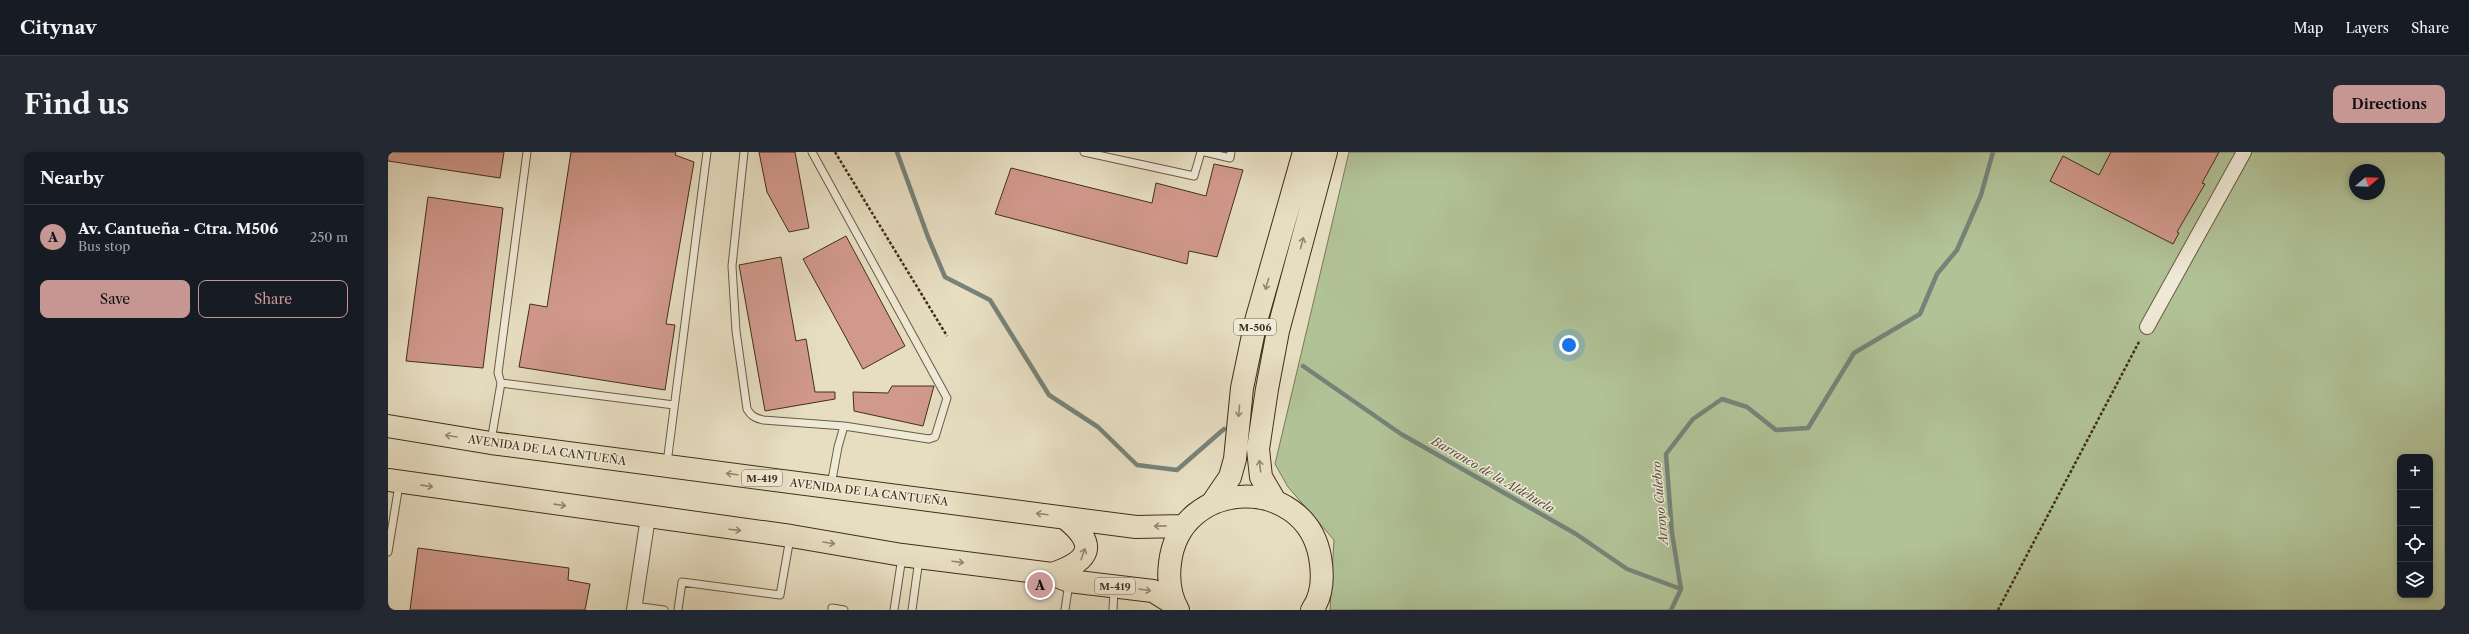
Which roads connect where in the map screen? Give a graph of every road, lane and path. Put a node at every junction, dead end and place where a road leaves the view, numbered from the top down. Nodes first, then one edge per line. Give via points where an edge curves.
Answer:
1 (527, 152) edge
2 (707, 152) edge
3 (744, 152) edge
4 (812, 152) edge
5 (834, 152) edge
6 (1084, 152) edge
7 (1203, 152) edge
8 (1231, 152) edge
9 (1290, 152) edge
10 (1304, 152) edge
11 (1326, 152) edge
12 (2244, 152) edge
13 (1276, 252) junction
14 (2147, 327) joint
15 (948, 336) dead end
16 (501, 383) junction
17 (674, 405) junction
18 (388, 426) edge
19 (844, 426) junction
20 (491, 443) junction
21 (666, 466) junction
22 (394, 481) edge
23 (831, 487) junction
24 (1275, 501) junction
25 (1214, 502) junction
26 (648, 517) junction
27 (1065, 518) junction
28 (1183, 526) junction
29 (791, 536) junction
30 (388, 552) edge
31 (911, 556) junction
32 (1061, 577) junction
33 (1114, 586) junction
34 (1176, 607) edge
35 (634, 608) edge
36 (832, 608) dead end
37 (664, 610) edge
38 (678, 610) edge
39 (844, 610) edge
40 (894, 610) edge
41 (912, 610) edge
42 (1065, 610) edge
43 (1113, 610) edge
44 (1312, 610) edge
45 (1998, 610) edge

1 - 16 lane via 498,373
2 - 17 lane
3 - 19 lane via 732,266 736,331 747,409 756,418
4 - 19 lane via 947,398 935,437 929,439
5 - 15 path
6 - 7 lane via 1194,176
7 - 8 lane via 1230,158
9 - 13 main road via 1276,214
10 - 13 main road, M-506
24 -> 11 main road, M-506 via 1261,477 1258,449 1278,331
12 - 14 street
13 -> 25 main road, M-506 via 1256,321 1242,388 1235,459 1230,477
14 - 45 path
16 - 17 lane
16 - 20 lane
17 - 21 lane
20 -> 18 main road, AVENIDA DE LA CANTUEÑA / M-419
19 - 23 lane
20 - 21 main road, AVENIDA DE LA CANTUEÑA / M-419
23 -> 21 main road, AVENIDA DE LA CANTUEÑA / M-419
22 -> 26 main road, M-419
22 - 30 lane
27 -> 23 main road, AVENIDA DE LA CANTUEÑA / M-419
24 - 25 main road, M-506 via 1244,495
24 - 44 main road, M-506 via 1301,518 1318,544 1323,575 1316,605
25 - 28 main road, M-506 via 1197,512
26 -> 29 main road, M-419
26 - 35 street
28 -> 27 main road, AVENIDA DE LA CANTUEÑA / M-419 via 1136,527
32 -> 27 main road via 1082,560 1086,546 1081,531
28 - 34 main road, M-506 via 1171,550 1168,577
29 -> 31 main road, M-419
29 - 38 lane via 780,595 682,582
31 -> 32 main road, M-419
31 - 40 lane
31 - 41 lane
32 - 33 main road, M-419
32 - 42 lane
33 -> 34 main road, M-419 via 1153,591
33 - 43 lane
35 - 37 lane
36 - 39 lane

